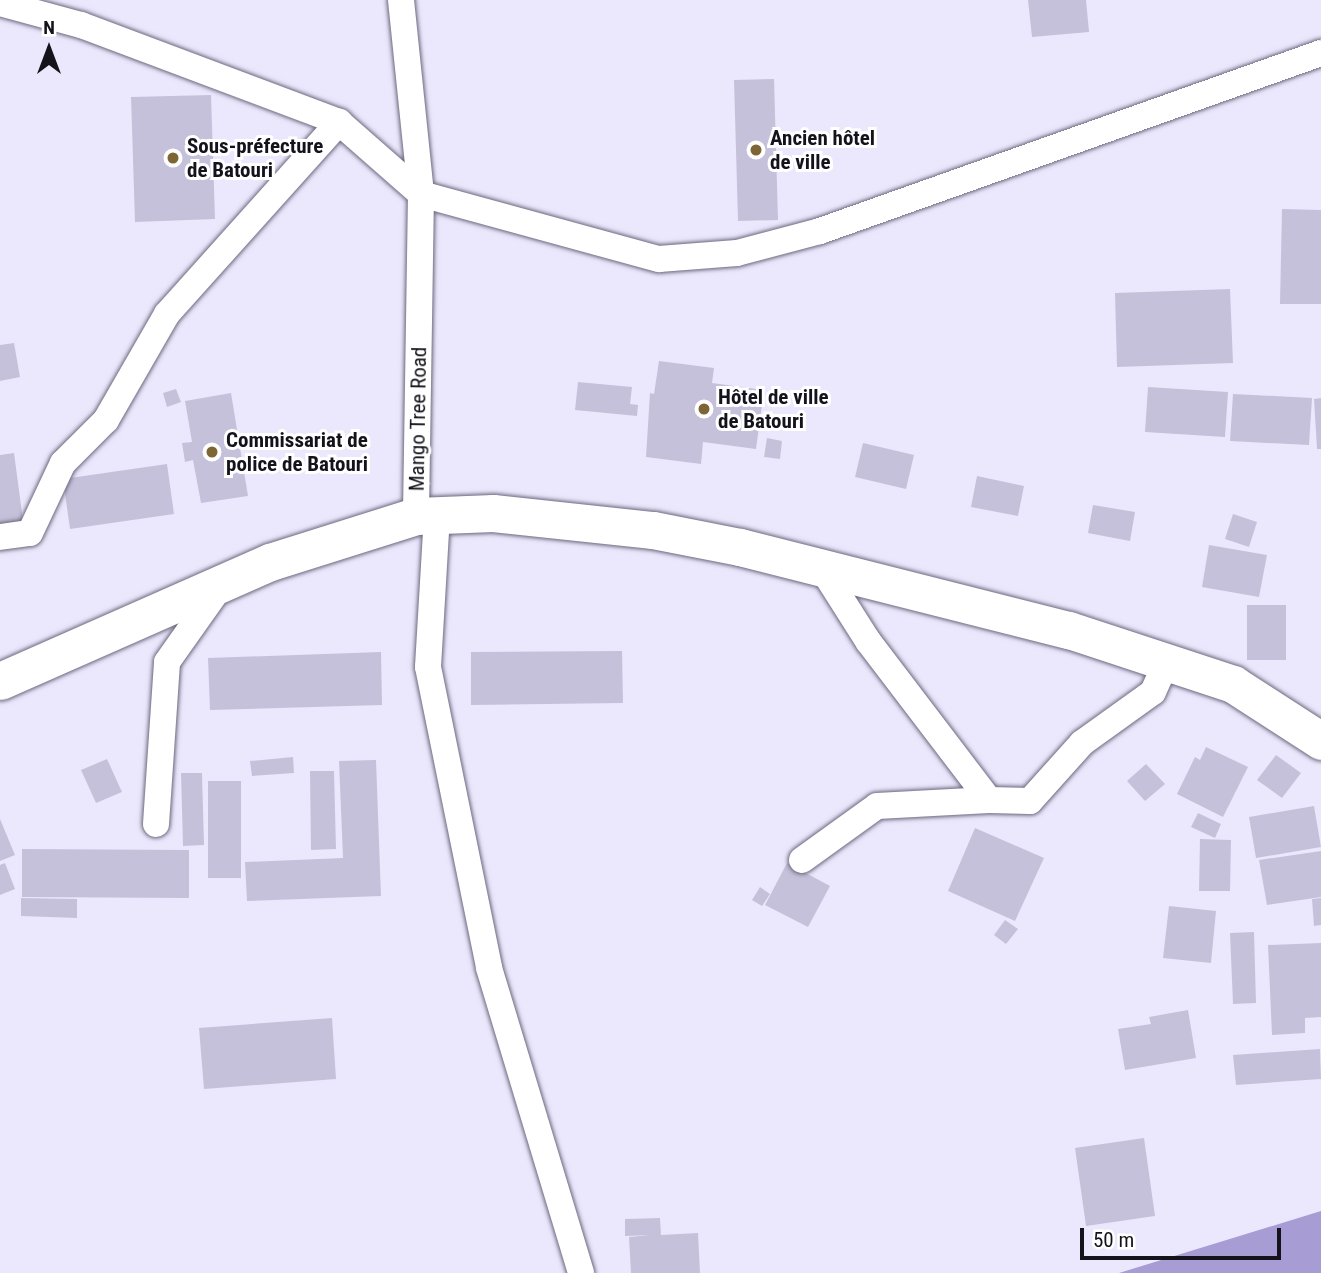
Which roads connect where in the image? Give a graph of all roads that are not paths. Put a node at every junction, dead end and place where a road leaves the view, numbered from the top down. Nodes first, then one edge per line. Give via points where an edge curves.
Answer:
1 (401, 0) edge
2 (0, 3) edge
3 (1321, 52) edge
4 (339, 122) junction
5 (421, 194) junction
6 (426, 516) junction
7 (0, 537) edge
8 (821, 567) junction
9 (224, 582) junction
10 (1167, 660) junction
11 (0, 681) edge
12 (1321, 741) edge
13 (989, 800) junction
14 (156, 824) dead end
15 (802, 860) dead end
16 (582, 1273) edge

1 - 5 street, Mango Tree Road
2 - 4 street via 81,25
3 - 5 street via 911,200 737,253 659,259
4 - 5 street
4 - 7 street via 167,314 106,420 63,463 30,533
5 - 6 street, Mango Tree Road
6 - 8 main road via 493,513 653,530
6 - 9 main road, Mango Tree Road via 270,562
6 - 16 street via 428,667 489,968
8 - 10 main road
8 - 13 street via 869,641
9 - 11 main road, Mango Tree Road
9 - 14 street via 167,662
10 - 12 main road via 1233,684
10 - 13 street via 1153,692 1083,743 1030,801
13 - 15 street via 877,806

